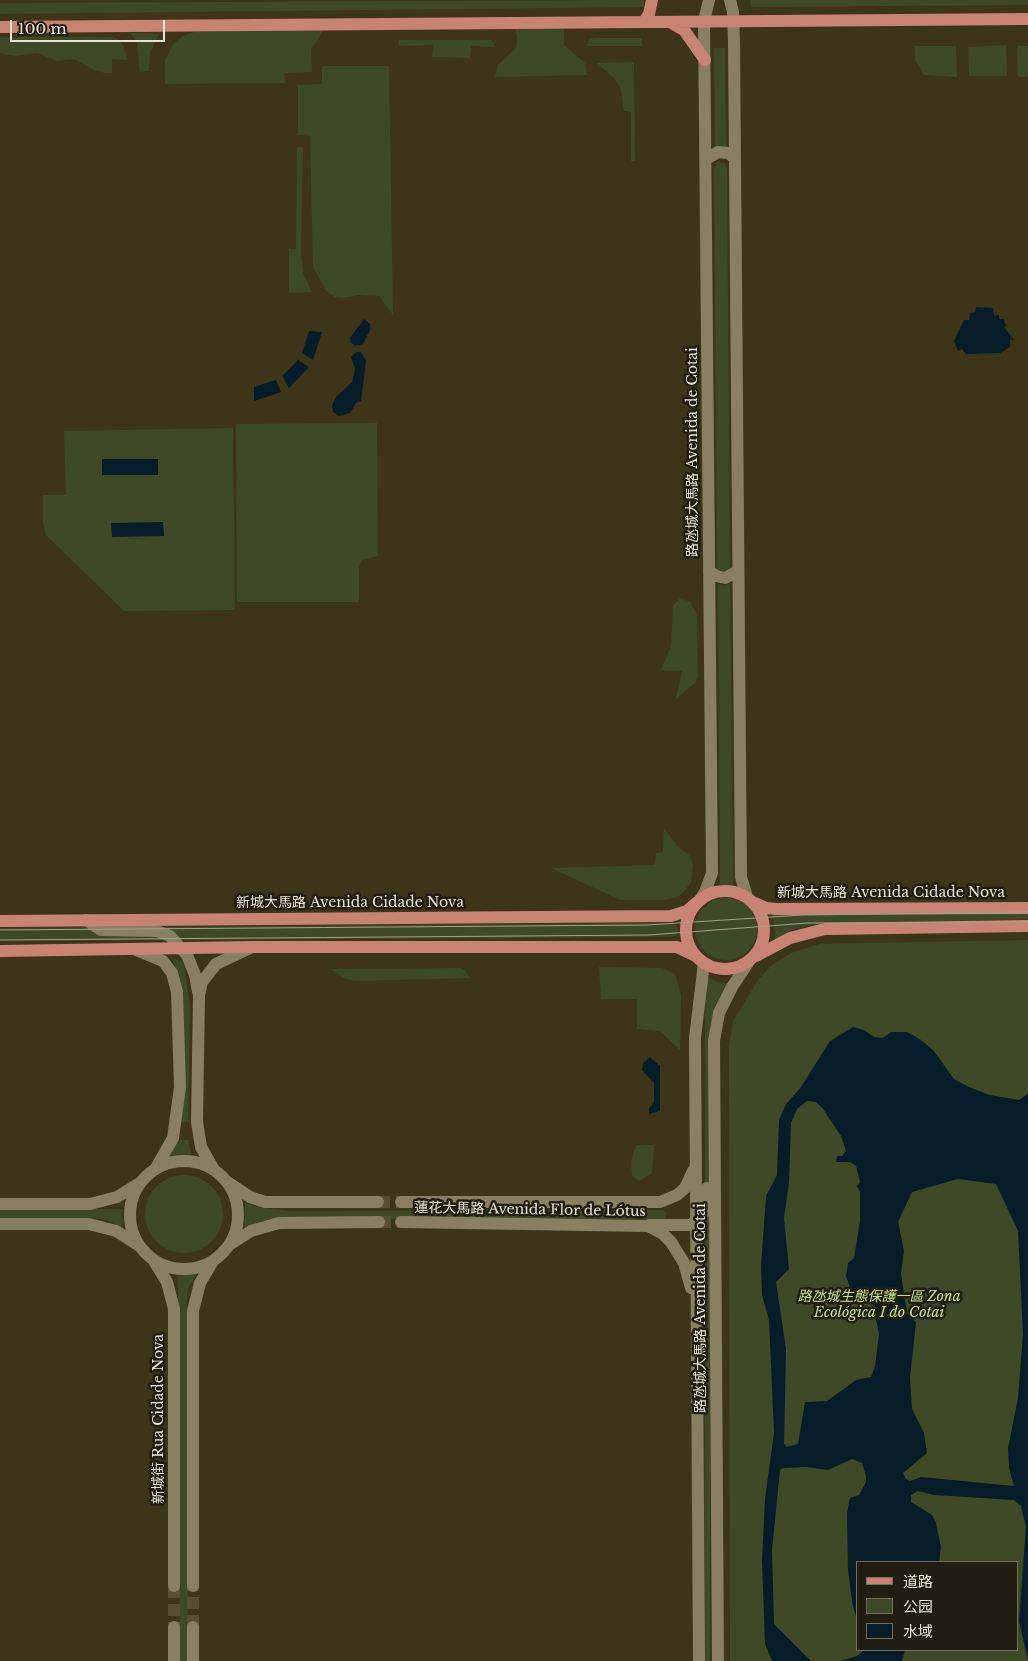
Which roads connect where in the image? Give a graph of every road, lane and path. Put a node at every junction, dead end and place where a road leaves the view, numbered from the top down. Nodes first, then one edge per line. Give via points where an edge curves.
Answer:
1 (652, 0) edge
2 (709, 0) edge
3 (730, 0) edge
4 (1028, 18) edge
5 (670, 21) junction
6 (704, 21) junction
7 (734, 21) junction
8 (644, 22) junction
9 (0, 27) edge
10 (705, 60) junction
11 (735, 158) junction
12 (706, 159) junction
13 (709, 571) junction
14 (738, 571) junction
15 (751, 900) junction
16 (697, 902) junction
17 (1028, 908) edge
18 (86, 920) junction
19 (0, 921) edge
20 (1028, 926) edge
21 (252, 947) junction
22 (182, 949) junction
23 (135, 950) junction
24 (0, 951) edge
25 (752, 959) junction
26 (700, 960) junction
27 (198, 1006) junction
28 (197, 1062) junction
29 (180, 1087) junction
30 (714, 1109) junction
31 (695, 1157) junction
32 (154, 1170) junction
33 (215, 1170) junction
34 (225, 1180) junction
35 (140, 1183) junction
36 (378, 1202) tunnel mouth
37 (401, 1202) tunnel mouth
38 (0, 1204) edge
39 (696, 1221) junction
40 (379, 1222) tunnel mouth
41 (401, 1222) tunnel mouth
42 (0, 1224) edge
43 (641, 1225) junction
44 (140, 1247) junction
45 (227, 1247) junction
46 (151, 1258) junction
47 (215, 1259) junction
48 (696, 1310) junction
49 (174, 1586) tunnel mouth
50 (193, 1586) tunnel mouth
51 (174, 1627) tunnel mouth
52 (193, 1627) tunnel mouth
53 (174, 1661) edge
54 (193, 1661) edge
55 (699, 1661) edge
56 (718, 1661) edge

1 - 8 main road via 650,14
2 - 6 street, 路氹城大馬路 Avenida de Cotai
3 - 7 street
4 - 7 main road
5 - 6 main road
5 - 8 main road
5 - 10 main road via 684,30
6 - 7 main road
6 - 10 street, 路氹城大馬路 Avenida de Cotai
7 - 11 street
8 - 9 main road
10 - 12 street, 路氹城大馬路 Avenida de Cotai
11 - 12 street via 718,152
11 - 14 street
12 - 13 street, 路氹城大馬路 Avenida de Cotai
13 - 14 street via 725,578
13 - 16 street, 路氹城大馬路 Avenida de Cotai via 712,873 705,892
14 - 15 street via 741,877
15 - 16 main road via 735,891 722,890
15 - 17 main road, 新城大馬路 Avenida Cidade Nova via 778,910
15 - 25 main road via 763,918 765,935
16 - 18 main road, 新城大馬路 Avenida Cidade Nova via 687,911 671,916
16 - 26 main road via 686,924 689,947
18 - 19 main road, 新城大馬路 Avenida Cidade Nova
18 - 22 street via 106,930 157,931 170,936
20 - 25 main road via 825,929 790,938
21 - 22 main road
21 - 26 main road via 677,947
21 - 27 street via 216,964 202,982
22 - 23 main road
22 - 27 street via 195,974
23 - 24 main road
23 - 29 street via 163,961 176,982
25 - 26 main road via 738,968 726,970
25 - 30 street, 路氹城大馬路 Avenida de Cotai via 719,1013 714,1041
26 - 31 street, 路氹城大馬路 Avenida de Cotai via 695,1038
27 - 28 street
28 - 29 street via 185,1069
28 - 33 street via 198,1136
29 - 32 street via 173,1138
30 - 39 street via 707,1151 707,1203 702,1216
30 - 56 street, 路氹城大馬路 Avenida de Cotai
31 - 37 street, 蓮花大馬路 Avenida Flor de Lótus via 685,1188 672,1199 660,1202
31 - 39 street, 路氹城大馬路 Avenida de Cotai
32 - 33 street via 178,1160 197,1162
32 - 35 street
33 - 34 street
34 - 36 street via 264,1202
34 - 45 street via 232,1190 238,1213
35 - 38 street via 117,1197 90,1204
35 - 44 street via 132,1198 130,1215 132,1232
39 - 43 street via 687,1226
39 - 48 street, 路氹城大馬路 Avenida de Cotai
40 - 45 street via 279,1223 252,1231
41 - 43 street, 蓮花大馬路 Avenida Flor de Lótus
42 - 44 street via 89,1224 116,1231
43 - 48 street, 蓮花大馬路 Avenida Flor de Lótus via 663,1234 678,1252 689,1275
44 - 46 street
45 - 47 street
46 - 47 street via 178,1269 197,1268
46 - 49 street, 新城街 Rua Cidade Nova via 167,1282 174,1309
47 - 50 street via 200,1283 193,1311
48 - 55 street, 路氹城大馬路 Avenida de Cotai
51 - 53 street
52 - 54 street

